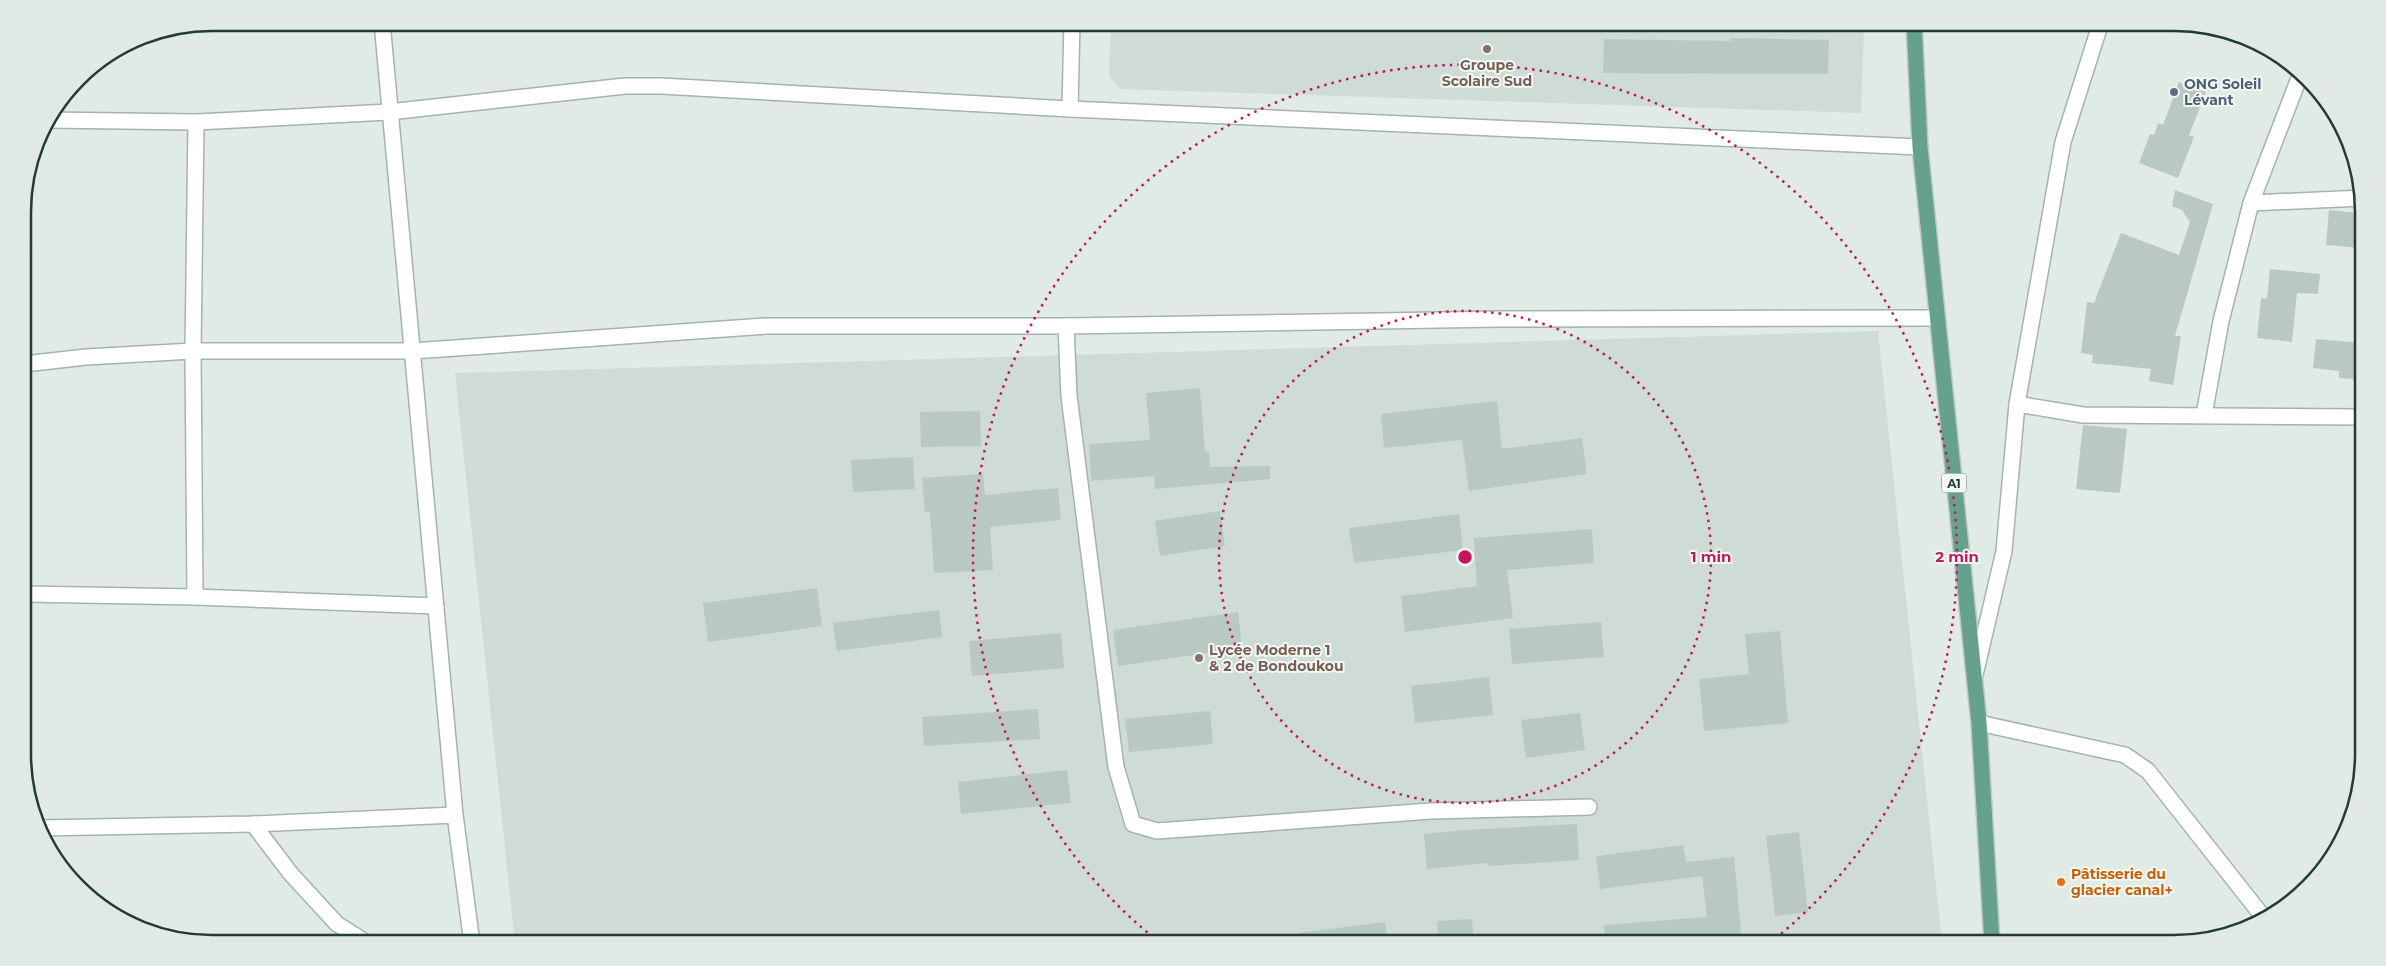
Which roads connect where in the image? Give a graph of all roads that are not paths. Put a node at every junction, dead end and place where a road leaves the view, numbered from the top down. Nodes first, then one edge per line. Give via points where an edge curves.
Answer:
1 (383, 31) edge
2 (1072, 31) edge
3 (1914, 31) edge
4 (2098, 31) edge
5 (2298, 81) edge
6 (1070, 109) junction
7 (388, 112) junction
8 (56, 120) edge
9 (196, 122) junction
10 (1920, 147) junction
11 (2354, 198) edge
12 (2251, 203) junction
13 (1936, 318) junction
14 (1066, 326) junction
15 (193, 351) junction
16 (413, 351) junction
17 (31, 363) edge
18 (2017, 404) junction
19 (2204, 415) junction
20 (2355, 417) edge
21 (31, 594) edge
22 (194, 597) junction
23 (436, 606) junction
24 (1975, 677) junction
25 (1980, 723) junction
26 (1589, 807) dead end
27 (455, 815) junction
28 (254, 824) junction
29 (47, 828) edge
30 (2260, 913) edge
31 (354, 935) edge
32 (471, 935) edge
33 (1992, 935) edge

1 - 7 street
2 - 6 street
3 - 10 main road, A1
4 - 18 street via 2063,142
5 - 12 street
6 - 7 street via 624,86
6 - 10 street
7 - 9 street
7 - 16 street
8 - 9 street
9 - 15 street
10 - 13 main road, A1
11 - 12 street
12 - 19 street via 2221,321
13 - 14 street via 1500,319
13 - 24 main road, A1
14 - 16 street via 766,326
14 - 26 street via 1069,396 1116,767 1132,824 1157,831 1431,810
15 - 16 street
15 - 17 street
15 - 22 street
16 - 23 street
18 - 19 street via 2083,415
18 - 24 street via 2004,551
19 - 20 street
21 - 22 street
22 - 23 street
23 - 27 street
24 - 25 main road, A1
25 - 30 street via 2126,755 2148,771
25 - 33 main road, A1
27 - 28 street
27 - 32 street
28 - 29 street
28 - 31 street via 291,874 337,924

